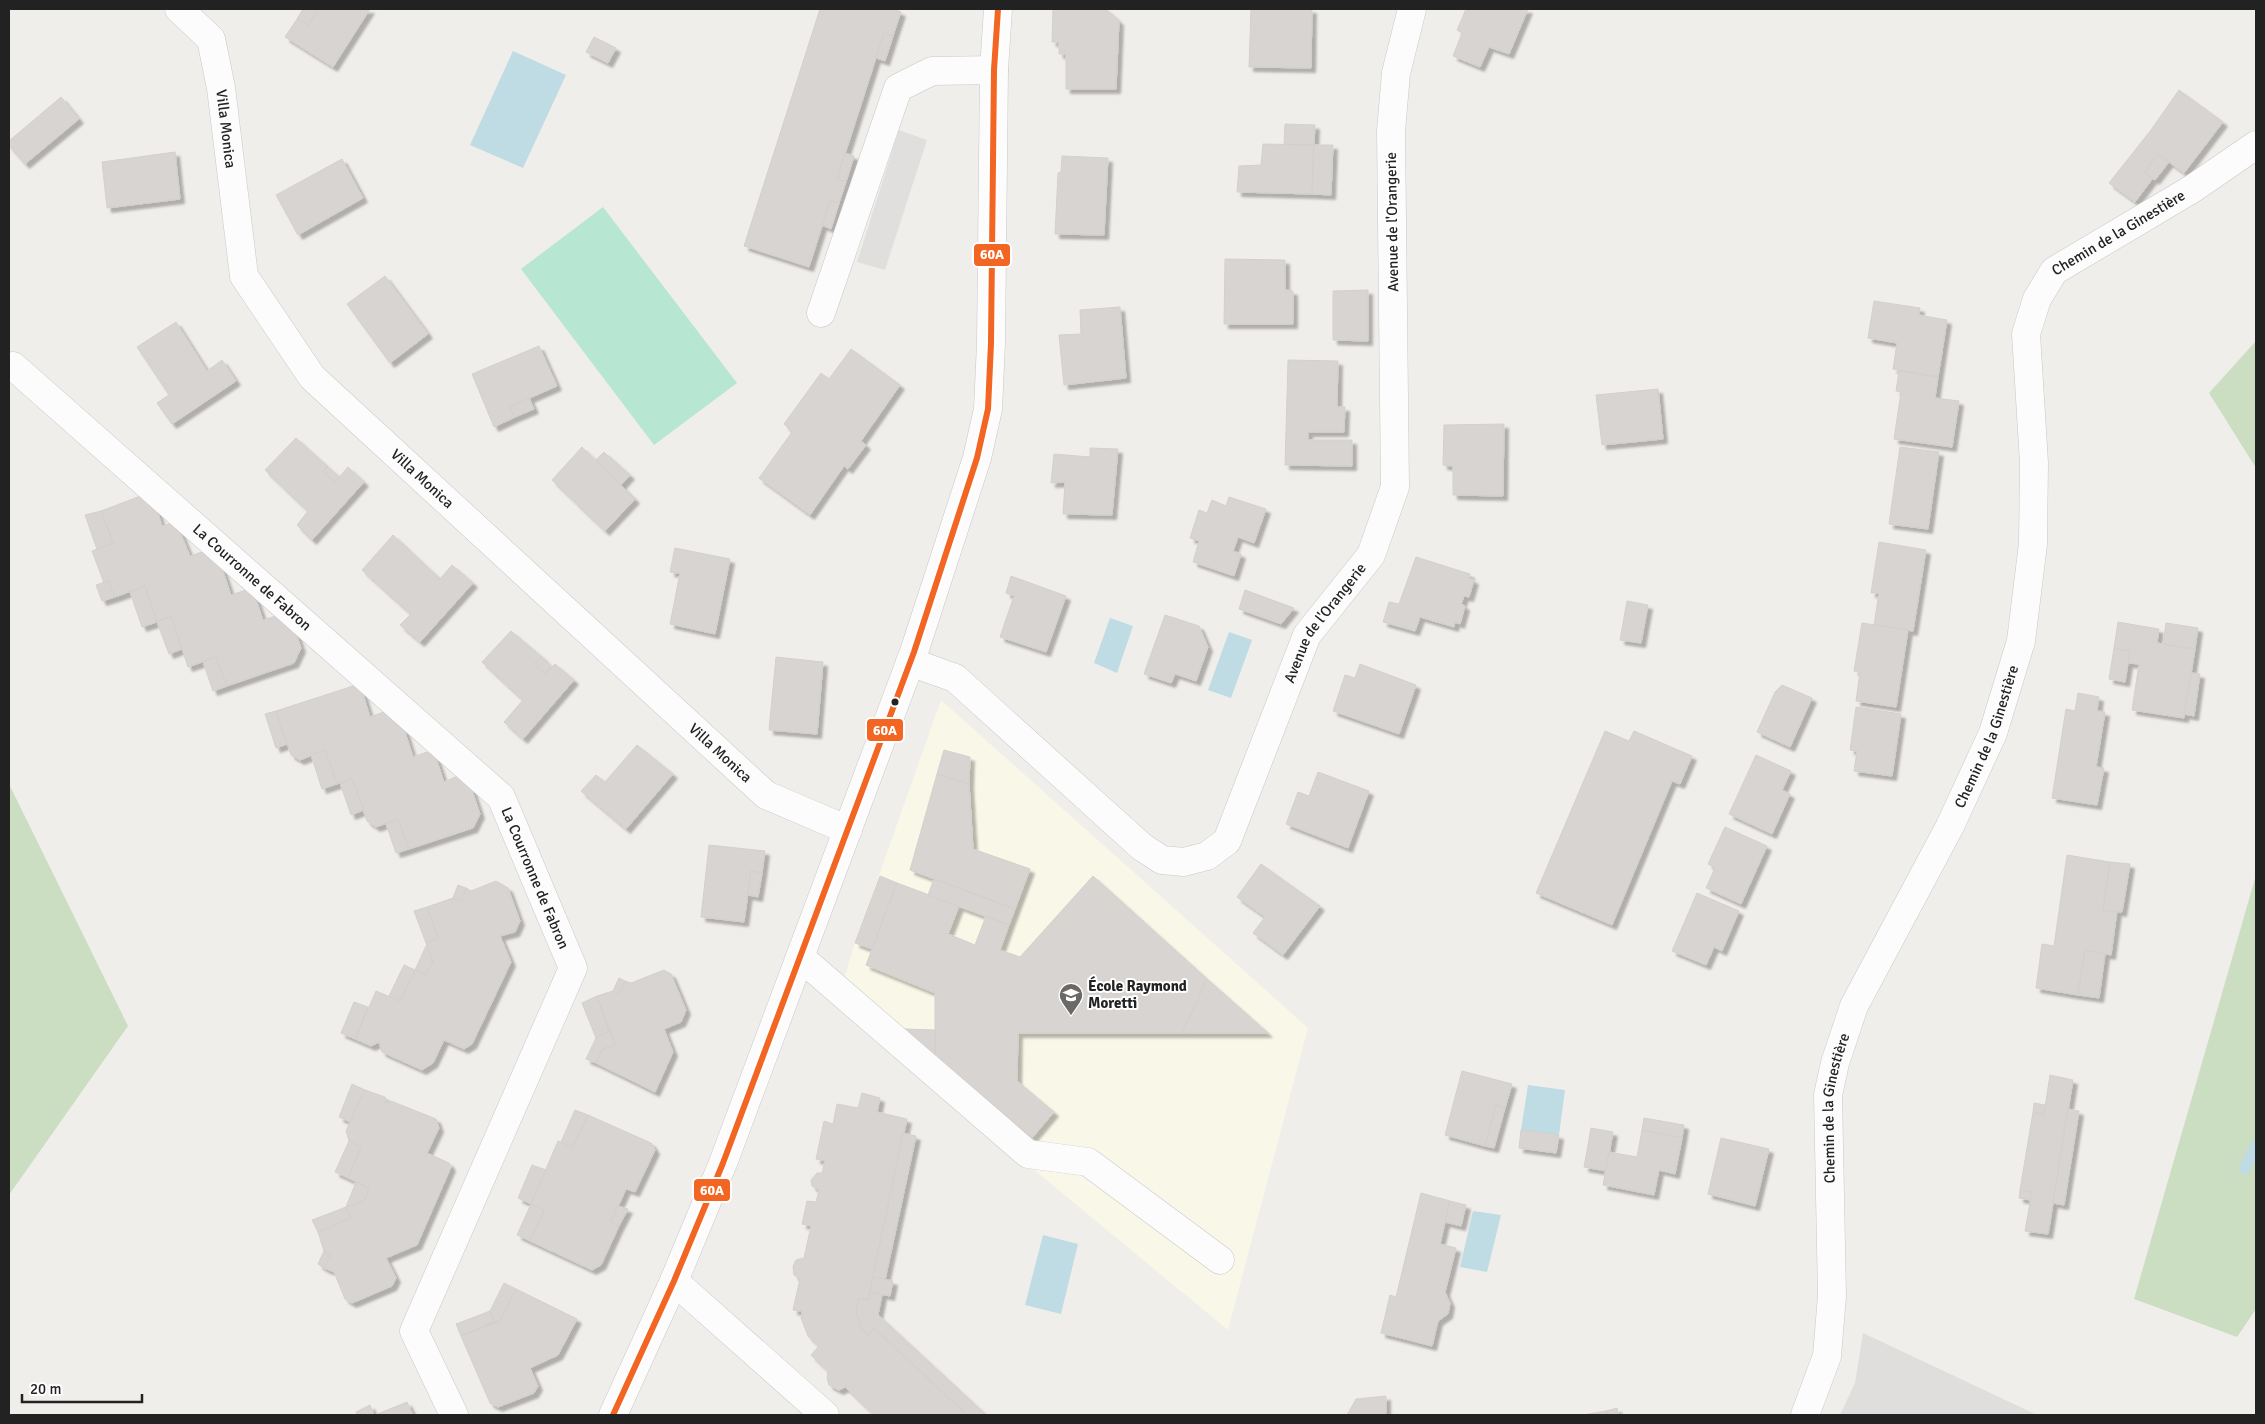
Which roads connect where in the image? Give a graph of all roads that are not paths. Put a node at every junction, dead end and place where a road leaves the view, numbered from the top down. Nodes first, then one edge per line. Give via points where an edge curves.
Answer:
1 (179, 9) edge
2 (998, 9) edge
3 (1412, 9) edge
4 (994, 70) junction
5 (2256, 145) edge
6 (821, 313) dead end
7 (13, 366) dead end
8 (910, 662) junction
9 (848, 830) junction
10 (800, 957) junction
11 (1220, 1260) dead end
12 (674, 1280) junction
13 (454, 1415) edge
14 (613, 1415) edge
15 (825, 1415) edge
16 (1805, 1415) edge

1 - 9 street, Villa Monica via 211,38 221,88 244,276 312,377 766,794
2 - 4 street
3 - 8 street, Avenue de l'Orangerie via 1396,73 1391,131 1395,487 1371,555 1307,635 1226,841 1207,856 1184,862 1162,860 1142,847 955,678
4 - 6 street via 932,71 898,88
4 - 8 street via 992,343 988,409 977,458
5 - 16 street, Chemin de la Ginestière via 2192,189 2054,271 2037,299 2026,334 2034,463 2033,544 2021,640 1993,733 1950,826 1854,1006 1835,1063 1828,1095 1832,1296 1827,1356
7 - 13 street, La Courronne de Fabron via 501,798 574,968 414,1331
8 - 9 street
9 - 10 street
10 - 11 street via 1028,1154 1088,1162
10 - 12 street via 723,1163
12 - 14 street
12 - 15 street

